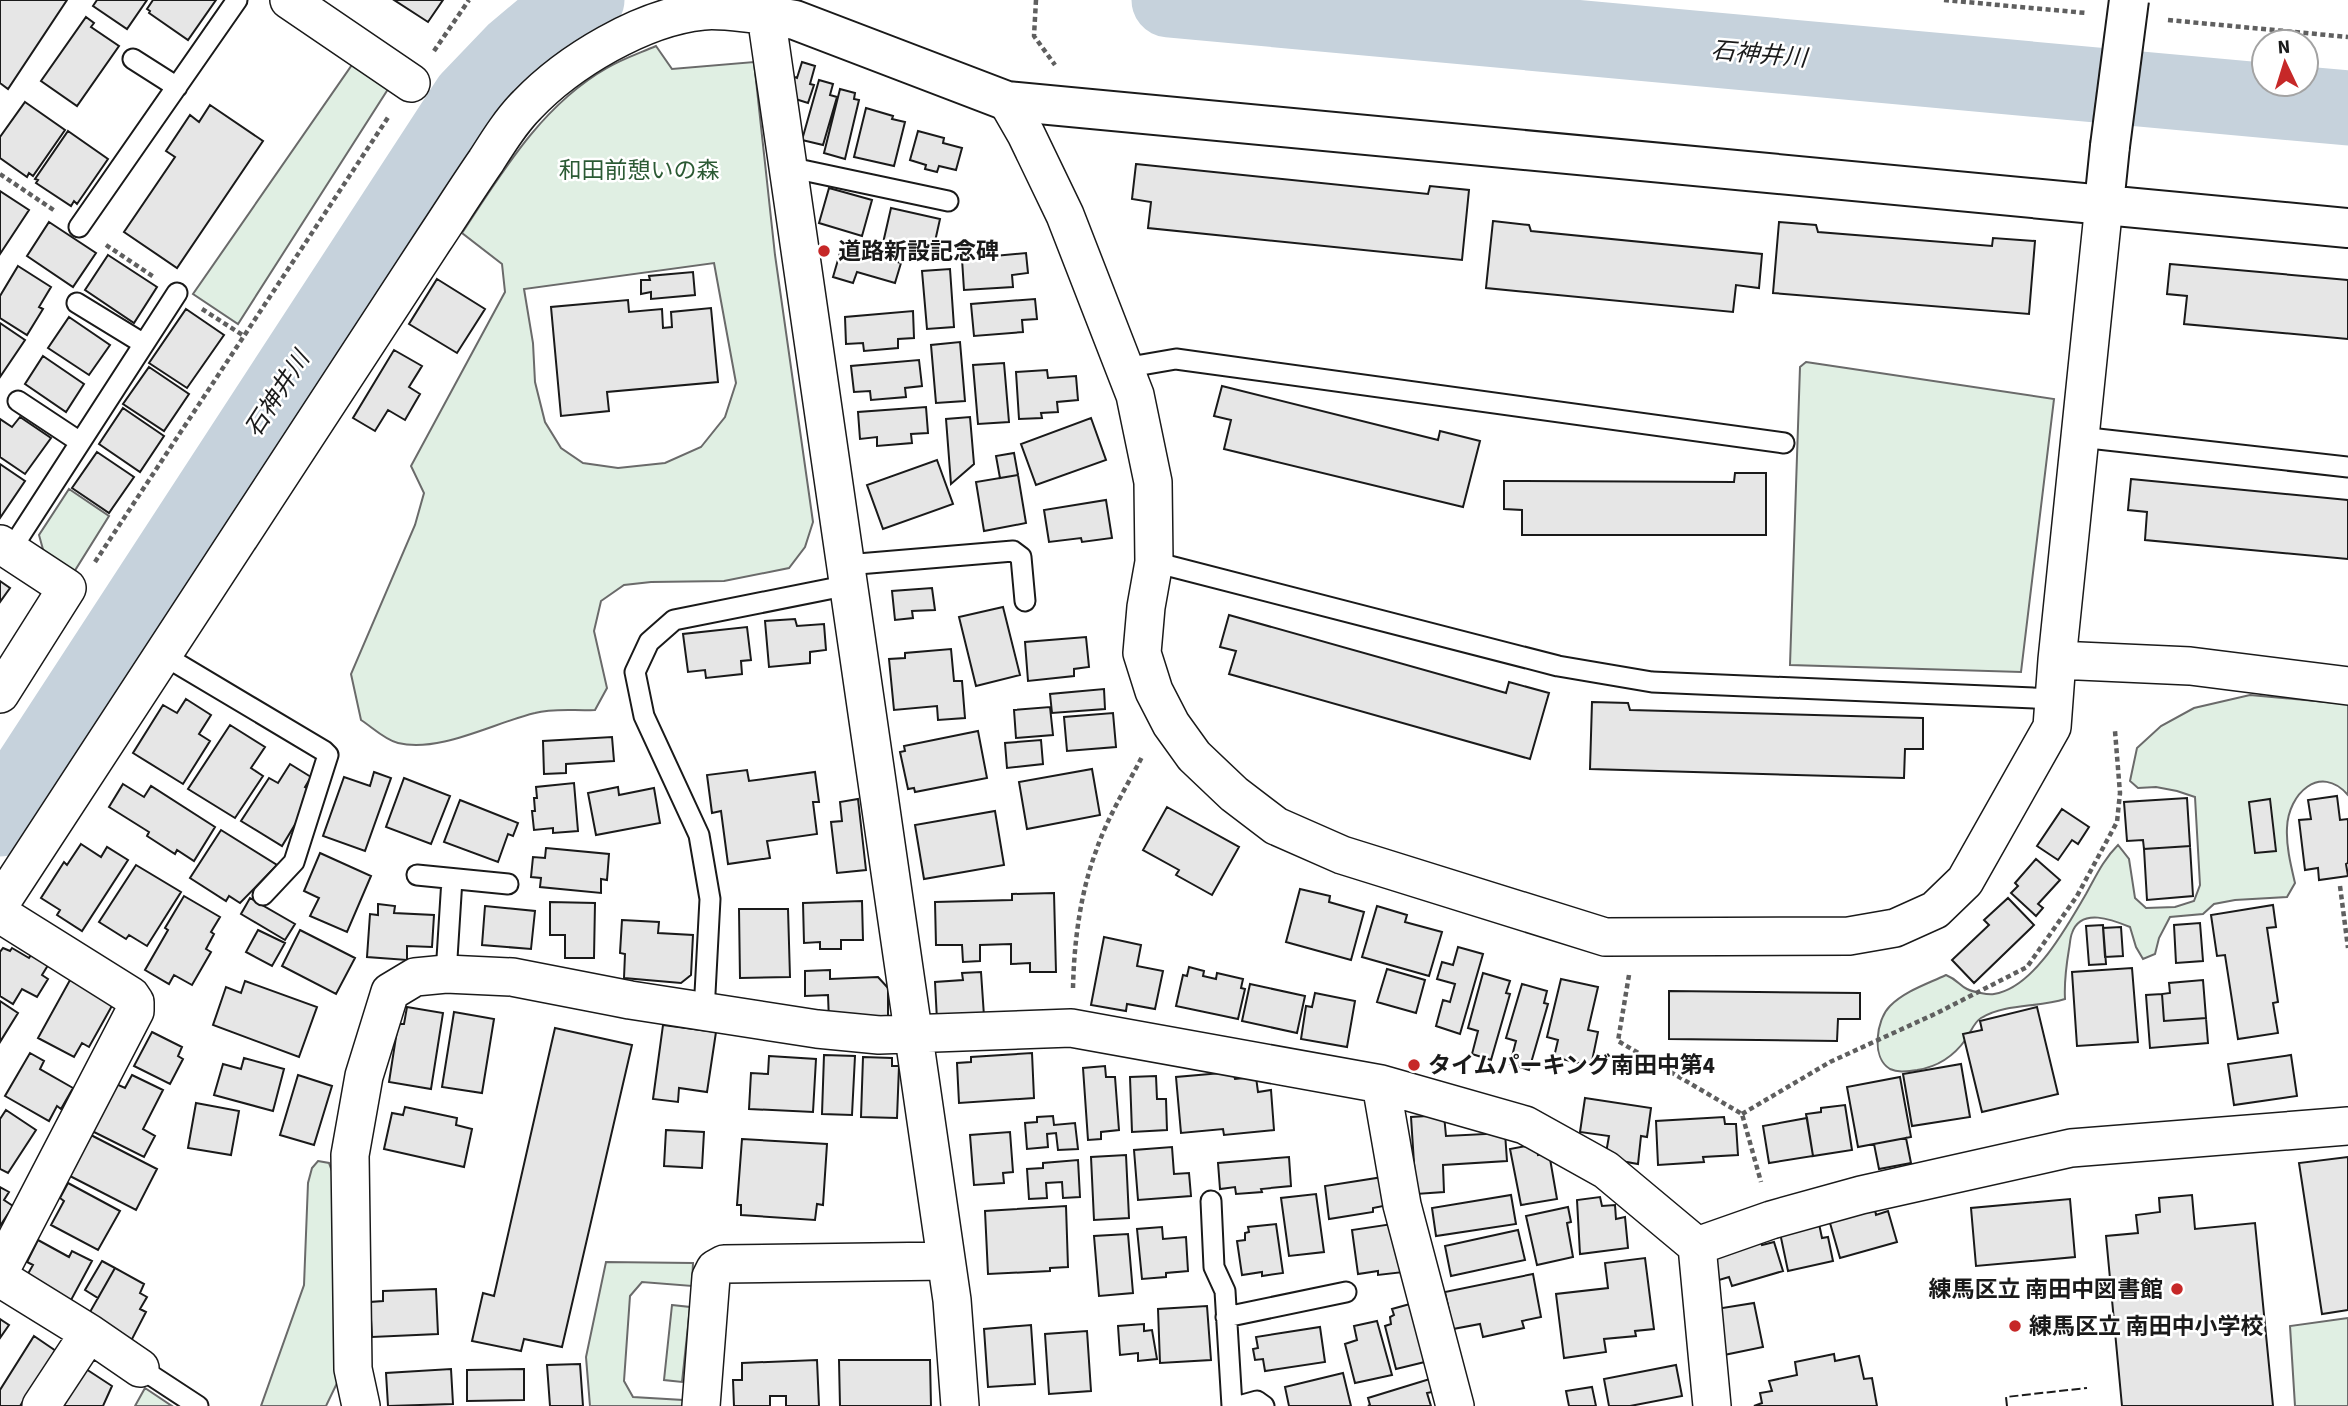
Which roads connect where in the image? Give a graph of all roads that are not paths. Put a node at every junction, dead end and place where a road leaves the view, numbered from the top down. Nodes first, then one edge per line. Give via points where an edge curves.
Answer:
1 (237, 0) edge
2 (289, 0) edge
3 (2129, 0) edge
4 (762, 6) edge
5 (133, 59) dead end
6 (411, 83) road end
7 (177, 87) junction
8 (1007, 101) junction
9 (788, 167) junction
10 (948, 201) dead end
11 (2104, 204) junction
12 (79, 227) road end
13 (2348, 228) edge
14 (177, 293) road end
15 (77, 303) dead end
16 (144, 344) junction
17 (1124, 368) junction
18 (18, 401) dead end
19 (2080, 436) junction
20 (80, 442) junction
21 (1784, 443) dead end
22 (2348, 467) edge
23 (5, 547) edge
24 (1154, 562) junction
25 (847, 575) junction
26 (1024, 601) dead end
27 (163, 654) junction
28 (2057, 660) junction
29 (2348, 686) edge
30 (0, 694) edge
31 (2055, 699) junction
32 (417, 875) dead end
33 (452, 879) junction
34 (509, 884) dead end
35 (263, 895) dead end
36 (0, 904) edge
37 (0, 914) edge
38 (446, 974) junction
39 (704, 1012) junction
40 (912, 1034) junction
41 (1381, 1084) junction
42 (2348, 1126) edge
43 (1211, 1201) dead end
44 (1697, 1245) junction
45 (946, 1261) junction
46 (0, 1271) edge
47 (0, 1278) edge
48 (1346, 1292) dead end
49 (1226, 1317) junction
50 (89, 1333) junction
51 (141, 1368) joint
52 (41, 1406) edge
53 (198, 1406) edge
54 (361, 1406) edge
55 (701, 1406) edge
56 (960, 1406) edge
57 (1232, 1406) edge
58 (1239, 1406) edge
59 (1264, 1406) edge
60 (1455, 1406) edge
61 (1712, 1406) edge

1 - 7 lane
2 - 6 street
3 - 11 street, bridge
4 - 8 street
4 - 9 street
4 - 27 street via 666,18 592,54 526,105
5 - 7 lane
7 - 12 lane
8 - 11 street
8 - 17 street via 1065,215
9 - 10 lane
9 - 25 street
11 - 13 street
11 - 19 street
14 - 16 lane
15 - 16 lane
16 - 20 lane
17 - 21 lane via 1176,359
17 - 24 street via 1135,395 1153,482
18 - 20 lane
19 - 22 lane
19 - 28 street
20 - 23 lane
23 - 30 street via 67,588
24 - 31 lane via 1558,666 1651,682
24 - 31 street via 1142,653 1154,691 1194,756 1234,794 1276,826 1342,855 1605,937 1849,936 1895,928 1934,910 1965,881 2052,727
25 - 26 lane via 1013,551 1021,557
25 - 39 lane via 674,620 649,642 635,671 644,716 699,835 710,899
25 - 40 street
27 - 35 lane via 328,755 294,862
27 - 36 street
28 - 29 street via 2190,666
28 - 31 street
32 - 33 lane
33 - 34 lane
33 - 38 lane
37 - 46 street via 135,1002 135,1010
38 - 39 street via 512,977
38 - 54 street via 415,977 390,992 364,1076 350,1155 353,1369
39 - 40 street via 817,1030
40 - 41 street via 1071,1028
40 - 45 street
41 - 44 street via 1525,1125 1606,1170
41 - 60 street via 1402,1205
42 - 44 street via 2071,1148 1861,1195
43 - 49 lane via 1214,1267 1225,1291
44 - 61 street
45 - 55 street via 724,1264 715,1269
45 - 56 street
47 - 50 street
48 - 49 lane
49 - 57 lane
50 - 51 street
50 - 52 street
51 - 53 lane
58 - 59 lane via 1257,1401

